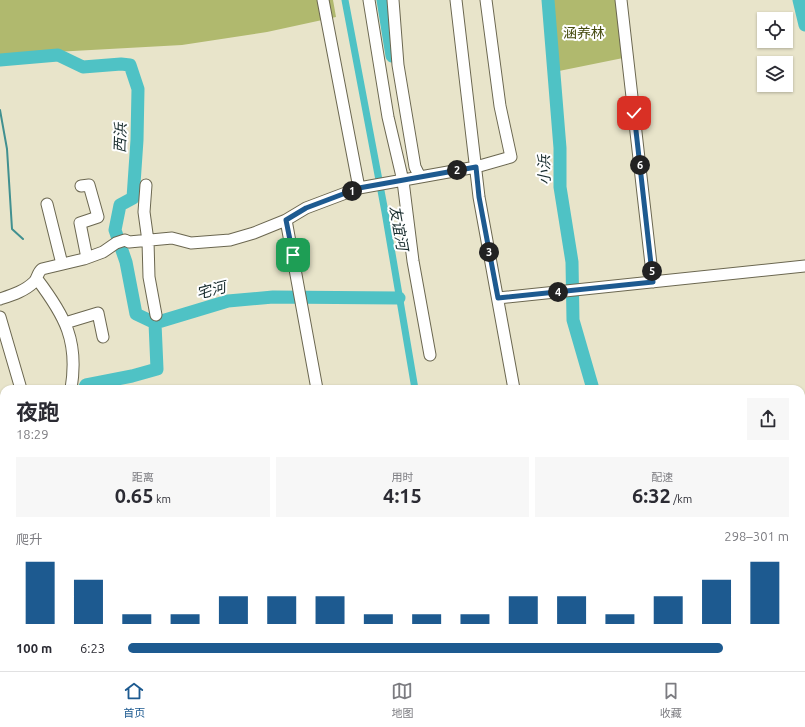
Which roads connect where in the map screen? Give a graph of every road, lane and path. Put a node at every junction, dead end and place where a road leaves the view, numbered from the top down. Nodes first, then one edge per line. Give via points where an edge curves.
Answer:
1 (323, 0) edge
2 (369, 0) edge
3 (393, 0) edge
4 (456, 0) edge
5 (486, 0) edge
6 (622, 0) edge
7 (476, 167) junction
8 (420, 178) junction
9 (400, 181) junction
10 (146, 185) dead end
11 (81, 186) dead end
12 (364, 187) junction
13 (47, 204) dead end
14 (286, 220) junction
15 (148, 240) junction
16 (87, 258) junction
17 (62, 264) junction
18 (805, 266) edge
19 (37, 278) junction
20 (653, 282) junction
21 (498, 298) junction
22 (0, 299) edge
23 (156, 315) dead end
24 (0, 317) edge
25 (66, 323) junction
26 (103, 337) dead end
27 (430, 355) dead end
28 (20, 385) edge
29 (71, 385) edge
30 (316, 385) edge
31 (513, 385) edge

1 - 12 street
2 - 9 street
3 - 8 street via 399,73 414,167
4 - 7 street
5 - 7 street via 500,106 511,157
6 - 20 street
7 - 8 street
7 - 21 street via 479,197
8 - 9 street
9 - 12 street
9 - 27 street
10 - 15 street via 144,212
11 - 16 street via 89,185 98,217 80,223
12 - 14 street via 306,208
13 - 17 street
14 - 15 street via 230,240 191,243 172,238
14 - 30 street
15 - 16 street via 118,242 103,252
15 - 23 street via 149,276
16 - 17 street
17 - 19 street via 42,269
18 - 20 street
19 - 22 street via 28,288
19 - 25 street
20 - 21 street
21 - 31 street
24 - 28 street
25 - 26 street via 98,313
25 - 29 street via 73,361

